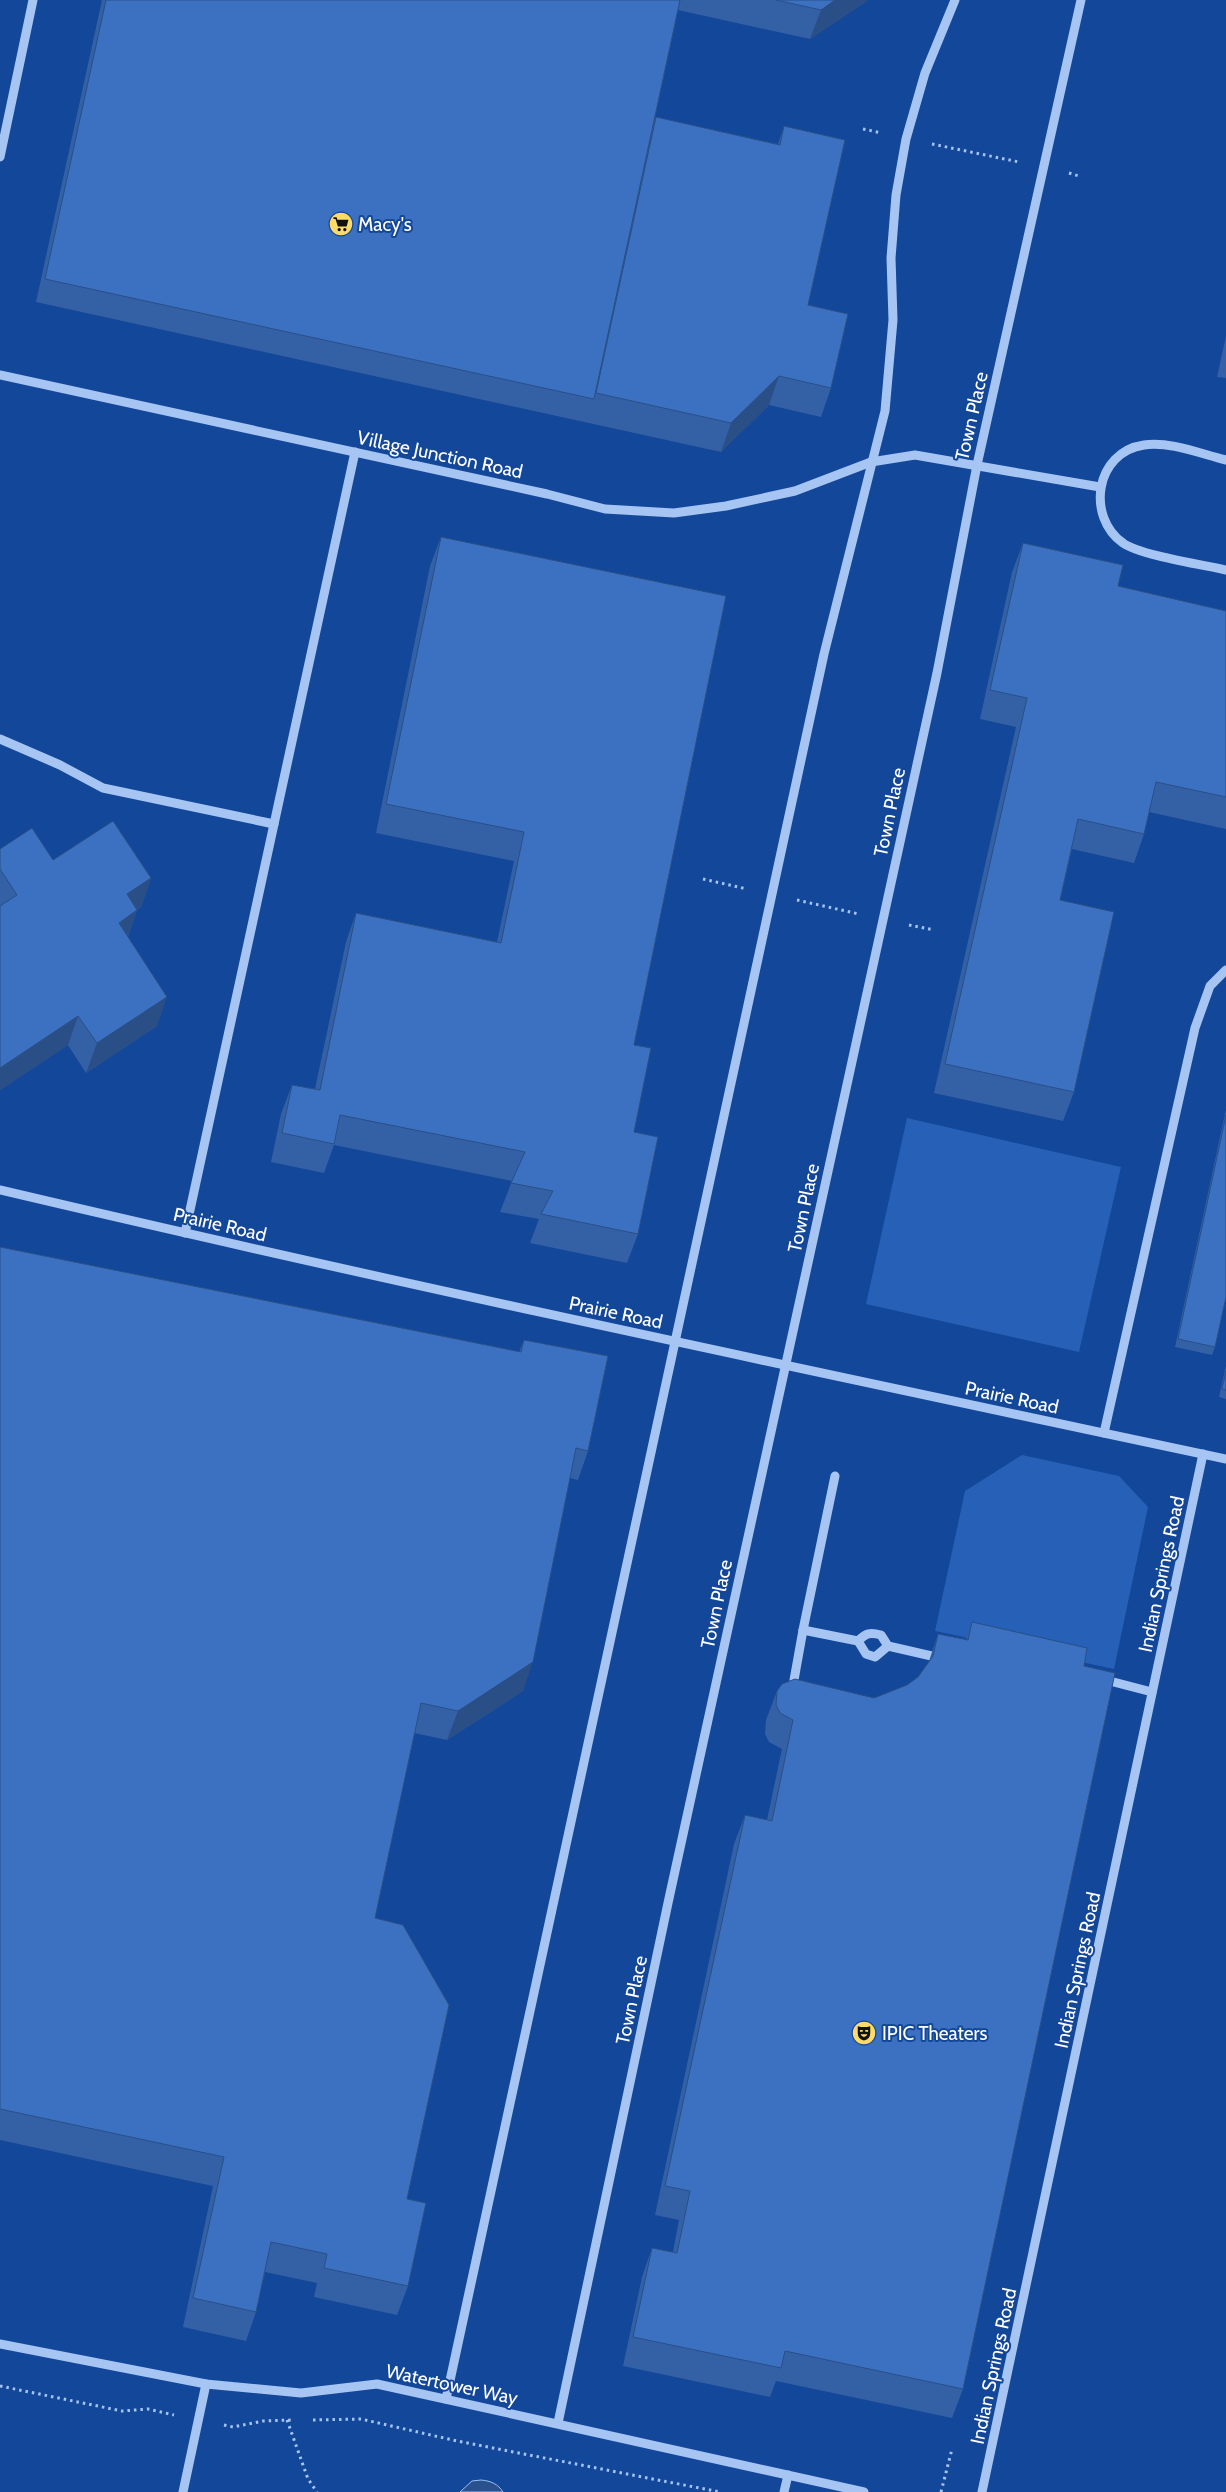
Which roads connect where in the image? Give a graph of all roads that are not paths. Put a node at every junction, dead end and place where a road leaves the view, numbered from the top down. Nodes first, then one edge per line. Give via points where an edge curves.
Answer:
1 (33, 0) edge
2 (955, 0) edge
3 (1081, 0) edge
4 (0, 157) edge
5 (0, 375) edge
6 (355, 452) junction
7 (1226, 460) edge
8 (871, 462) junction
9 (976, 465) junction
10 (1100, 487) junction
11 (1226, 570) edge
12 (0, 739) edge
13 (274, 824) junction
14 (1226, 970) edge
15 (0, 1190) edge
16 (185, 1233) junction
17 (675, 1342) junction
18 (785, 1366) junction
19 (1104, 1433) junction
20 (1203, 1454) junction
21 (1226, 1459) edge
22 (835, 1476) dead end
23 (803, 1630) junction
24 (858, 1641) junction
25 (888, 1646) junction
26 (948, 1651) edge
27 (1097, 1677) edge
28 (794, 1680) edge
29 (1152, 1692) junction
30 (0, 2344) edge
31 (206, 2384) junction
32 (446, 2399) junction
33 (558, 2423) junction
34 (788, 2475) junction
35 (183, 2492) edge
36 (784, 2492) edge
37 (864, 2492) edge
38 (982, 2492) edge

1 - 4 street
2 - 8 street via 925,73 906,138 896,195 891,258 893,320 885,411
3 - 9 street, Town Place
5 - 6 street, Village Junction Road
6 - 8 street, Village Junction Road via 605,509 674,513 794,491
6 - 13 street
7 - 10 street via 1165,446 1144,445 1124,452 1109,467
8 - 9 street, Village Junction Road via 915,455
8 - 17 street via 824,654
9 - 10 street, Village Junction Road
9 - 18 street, Town Place via 936,673
10 - 11 street via 1100,509 1108,529 1124,544 1145,552
12 - 13 street via 103,788
13 - 16 street
14 - 19 street via 1210,986 1195,1028
15 - 16 street, Prairie Road
16 - 17 street, Prairie Road
17 - 18 street, Prairie Road
17 - 32 street
18 - 19 street, Prairie Road
18 - 33 street, Town Place
19 - 20 street, Prairie Road
20 - 21 street, Prairie Road
20 - 29 street, Indian Springs Road
22 - 23 street
23 - 24 street
23 - 28 street
24 - 25 street via 872,1632 881,1635
24 - 25 street via 866,1654 875,1657
25 - 26 street via 936,1657
27 - 29 street
29 - 38 street, Indian Springs Road
30 - 31 street, Watertower Way
31 - 32 street, Watertower Way via 301,2393 377,2384
31 - 35 street
32 - 33 street, Watertower Way
33 - 34 street, Watertower Way
34 - 36 street
34 - 37 street, Watertower Way

